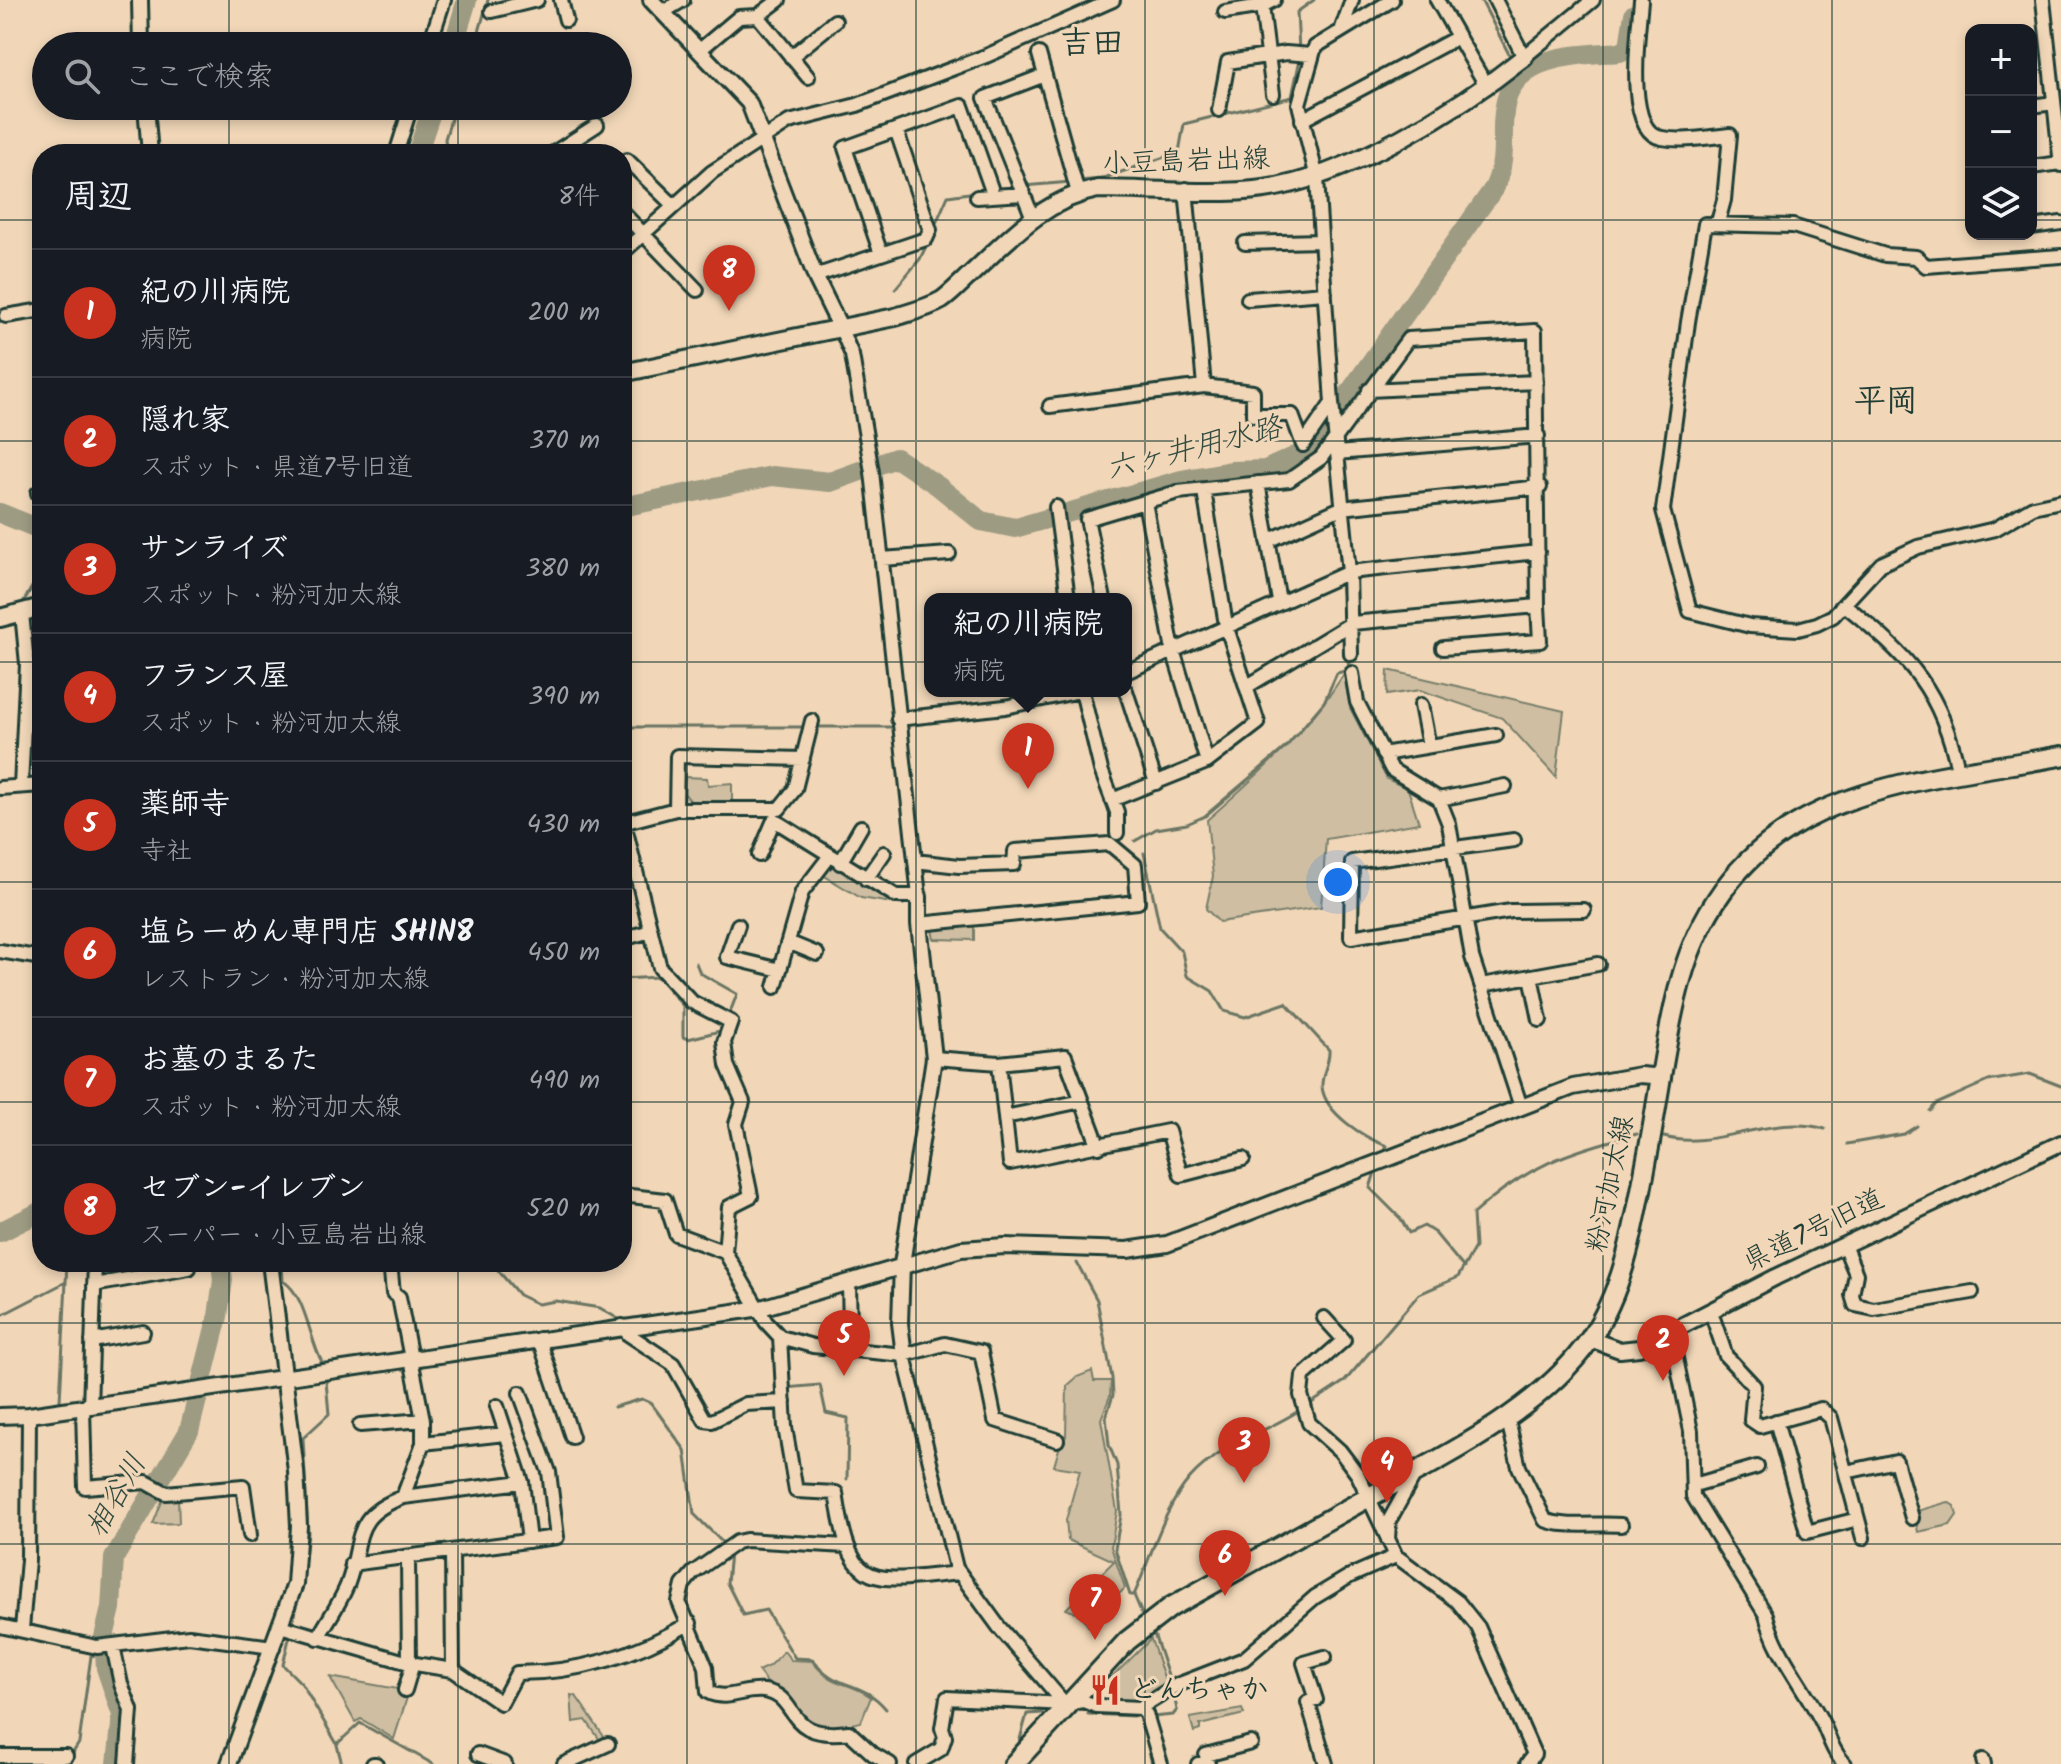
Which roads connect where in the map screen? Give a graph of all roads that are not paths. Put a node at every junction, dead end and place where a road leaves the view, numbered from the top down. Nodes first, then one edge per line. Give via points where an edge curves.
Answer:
1 (140, 0) edge
2 (444, 0) edge
3 (537, 0) edge
4 (561, 0) edge
5 (651, 0) edge
6 (683, 0) edge
7 (779, 0) edge
8 (1113, 0) edge
9 (1352, 0) edge
10 (1392, 0) edge
11 (1437, 0) edge
12 (1593, 0) edge
13 (1641, 0) edge
14 (2043, 0) edge
15 (1499, 2) edge
16 (1268, 3) edge
17 (492, 11) dead end
18 (663, 12) junction
19 (1225, 12) dead end
20 (758, 16) junction
21 (566, 20) dead end
22 (835, 21) dead end
23 (1342, 28) junction
24 (141, 32) edge
25 (434, 32) edge
26 (1458, 37) junction
27 (701, 49) junction
28 (1039, 54) dead end
29 (1303, 54) junction
30 (1268, 56) junction
31 (791, 57) junction
32 (1524, 57) junction
33 (1045, 75) junction
34 (808, 77) dead end
35 (1487, 87) junction
36 (1273, 94) dead end
37 (2054, 103) junction
38 (2037, 105) edge
39 (1219, 110) dead end
40 (147, 120) edge
41 (407, 120) edge
42 (1302, 120) junction
43 (597, 125) dead end
44 (897, 132) junction
45 (764, 138) junction
46 (149, 144) edge
47 (399, 144) edge
48 (568, 144) edge
49 (2061, 164) edge
50 (632, 165) edge
51 (2037, 166) edge
52 (1317, 178) junction
53 (1076, 185) junction
54 (991, 188) dead end
55 (1021, 189) junction
56 (1186, 189) junction
57 (977, 197) dead end
58 (674, 206) junction
59 (1033, 218) junction
60 (632, 222) edge
61 (1718, 222) junction
62 (2061, 223) edge
63 (2037, 226) edge
64 (644, 233) junction
65 (1321, 241) junction
66 (1245, 243) dead end
67 (632, 244) edge
68 (881, 254) junction
69 (2061, 256) edge
70 (815, 276) junction
71 (697, 290) dead end
72 (1325, 293) junction
73 (1248, 299) dead end
74 (32, 312) edge
75 (6, 316) dead end
76 (841, 329) junction
77 (632, 371) edge
78 (1536, 382) junction
79 (1204, 386) junction
80 (1369, 390) junction
81 (1332, 403) junction
82 (1050, 406) dead end
83 (1336, 434) junction
84 (1538, 436) junction
85 (1337, 453) junction
86 (1258, 483) junction
87 (1540, 487) junction
88 (1204, 491) junction
89 (2061, 501) edge
90 (1145, 502) junction
91 (1056, 507) dead end
92 (1341, 508) junction
93 (1268, 541) junction
94 (1538, 552) junction
95 (949, 554) dead end
96 (882, 559) junction
97 (1349, 572) junction
98 (1067, 593) edge
99 (1103, 593) edge
100 (1279, 601) junction
101 (1845, 605) junction
102 (1538, 606) junction
103 (32, 610) edge
104 (22, 613) junction
105 (0, 618) edge
106 (1352, 623) junction
107 (1226, 625) junction
108 (1443, 648) dead end
109 (1173, 650) junction
110 (1351, 654) dead end
111 (1132, 669) edge
112 (1352, 673) dead end
113 (1246, 687) junction
114 (1052, 697) edge
115 (1083, 697) edge
116 (1128, 697) edge
117 (1421, 705) dead end
118 (898, 719) junction
119 (812, 721) dead end
120 (1496, 735) dead end
121 (1429, 746) junction
122 (1383, 754) junction
123 (2061, 756) edge
124 (803, 759) junction
125 (1207, 762) junction
126 (1959, 775) junction
127 (1156, 783) junction
128 (32, 785) edge
129 (21, 786) junction
130 (1505, 786) dead end
131 (0, 788) edge
132 (1439, 799) junction
133 (1112, 800) junction
134 (676, 809) junction
135 (632, 821) edge
136 (861, 827) dead end
137 (1117, 833) dead end
138 (1514, 840) dead end
139 (1454, 851) junction
140 (884, 853) dead end
141 (759, 855) dead end
142 (632, 858) edge
143 (834, 860) junction
144 (915, 861) junction
145 (866, 879) junction
146 (919, 896) junction
147 (1584, 910) dead end
148 (1466, 920) junction
149 (919, 924) junction
150 (738, 925) dead end
151 (651, 931) junction
152 (632, 936) edge
153 (788, 942) junction
154 (0, 951) edge
155 (817, 954) dead end
156 (32, 956) edge
157 (1598, 964) dead end
158 (780, 970) junction
159 (1531, 976) junction
160 (1482, 985) junction
161 (775, 987) dead end
162 (1540, 1020) dead end
163 (934, 1058) junction
164 (999, 1063) junction
165 (1663, 1077) junction
166 (1082, 1101) junction
167 (1521, 1107) junction
168 (1005, 1117) junction
169 (2061, 1143) edge
170 (1099, 1147) junction
171 (1243, 1159) dead end
172 (632, 1196) edge
173 (1844, 1245) junction
174 (725, 1252) junction
175 (902, 1264) junction
176 (95, 1272) edge
177 (167, 1272) edge
178 (271, 1272) edge
179 (391, 1272) edge
180 (849, 1283) junction
181 (94, 1285) junction
182 (1972, 1292) dead end
183 (761, 1308) junction
184 (1711, 1312) junction
185 (1324, 1318) dead end
186 (622, 1326) junction
187 (850, 1331) dead end
188 (143, 1332) dead end
189 (1671, 1334) junction
190 (780, 1337) junction
191 (539, 1339) junction
192 (1590, 1339) junction
193 (92, 1341) junction
194 (904, 1355) junction
195 (412, 1358) junction
196 (284, 1377) junction
197 (520, 1393) dead end
198 (784, 1402) junction
199 (497, 1406) dead end
200 (87, 1407) junction
201 (29, 1415) junction
202 (0, 1416) edge
203 (1507, 1416) junction
204 (423, 1420) junction
205 (1776, 1421) junction
206 (360, 1425) dead end
207 (505, 1434) junction
208 (572, 1437) dead end
209 (1057, 1440) dead end
210 (423, 1443) junction
211 (1757, 1467) dead end
212 (1417, 1471) junction
213 (1846, 1472) junction
214 (522, 1482) junction
215 (1694, 1485) junction
216 (403, 1497) junction
217 (1367, 1499) junction
218 (1912, 1518) dead end
219 (1858, 1519) junction
220 (1621, 1525) dead end
221 (250, 1535) dead end
222 (1863, 1538) dead end
223 (1388, 1540) junction
224 (529, 1541) junction
225 (846, 1546) junction
226 (452, 1551) junction
227 (1396, 1556) junction
228 (408, 1559) junction
229 (351, 1564) junction
230 (959, 1573) junction
231 (690, 1623) junction
232 (0, 1626) edge
233 (280, 1626) junction
234 (22, 1629) junction
235 (318, 1638) junction
236 (113, 1646) junction
237 (273, 1647) junction
238 (1325, 1657) dead end
239 (411, 1663) junction
240 (453, 1670) junction
241 (405, 1690) dead end
242 (1065, 1704) junction
243 (1140, 1708) junction
244 (1251, 1743) dead end
245 (608, 1744) dead end
246 (478, 1754) dead end
247 (0, 1756) edge
248 (66, 1756) dead end
249 (562, 1763) edge
250 (127, 1764) edge
251 (229, 1764) edge
252 (505, 1764) edge
253 (890, 1764) edge
254 (916, 1764) edge
255 (1014, 1764) edge
256 (1161, 1764) edge
257 (1200, 1764) edge
258 (1326, 1764) edge
259 (1527, 1764) edge
260 (1845, 1764) edge

1 - 24 street
2 - 25 street
3 - 17 street
4 - 21 street
5 - 18 street
6 - 18 street
7 - 20 street
8 - 45 street via 857,105 789,122
9 - 23 street
10 - 23 street
11 - 26 street
12 - 32 street
13 - 61 street via 1636,74 1646,130 1659,138 1730,135
14 - 37 street
15 - 32 street
16 - 19 street
16 - 30 street
18 - 27 street
20 - 27 street via 739,17
20 - 31 street
22 - 31 street
23 - 29 street
26 - 35 street
26 - 42 street
27 - 45 street via 749,103
28 - 33 street
29 - 30 street
29 - 42 street
30 - 36 street
30 - 39 street via 1228,62
31 - 34 street
32 - 35 main road, 小豆島岩出線
33 - 53 street
33 - 55 street via 985,98
35 - 52 main road, 小豆島岩出線
37 - 38 street
37 - 49 street
40 - 46 street
41 - 47 street
42 - 52 street
43 - 48 street
44 - 54 street via 962,106
44 - 68 street via 930,230 926,239
44 - 68 street via 845,148
45 - 58 street via 712,172
45 - 70 street
49 - 51 street
50 - 58 street
52 - 56 main road, 小豆島岩出線 via 1261,189
52 - 65 street
53 - 56 main road, 小豆島岩出線
53 - 59 main road, 小豆島岩出線
55 - 57 street
55 - 59 street
56 - 79 street
58 - 64 street
59 - 76 main road, 小豆島岩出線 via 944,299
60 - 64 street
61 - 69 street via 1793,226 1885,255 1916,257 1926,266
61 - 101 street via 1705,224 1663,510 1686,600 1690,611 1781,629 1817,624
62 - 63 street
64 - 67 street
64 - 71 street
65 - 66 street
65 - 72 street
68 - 70 street
70 - 76 street
72 - 73 street
72 - 81 street
74 - 75 street
76 - 77 main road, 小豆島岩出線
76 - 96 street via 852,355
78 - 80 street
78 - 80 street via 1535,331 1418,335 1408,339
78 - 84 street
79 - 81 street via 1253,392 1253,415 1292,415 1303,445
79 - 82 street
80 - 83 street
81 - 83 street
83 - 85 street
83 - 86 street via 1321,458 1302,473
84 - 85 street
84 - 87 street
85 - 92 street
86 - 88 street
86 - 93 street
87 - 92 street
87 - 94 street
88 - 90 street
88 - 107 street
89 - 101 street via 2033,507 1995,529 1918,547 1881,564
90 - 99 street via 1087,519
90 - 109 street
91 - 98 street
92 - 93 street
92 - 97 street
93 - 100 street
94 - 97 street
94 - 102 street
95 - 96 street
96 - 118 street
97 - 100 street
97 - 106 street
100 - 107 street
101 - 126 street via 1914,667 1943,717
102 - 106 street
102 - 108 street via 1540,641
103 - 104 main road
104 - 105 main road
104 - 129 street via 27,664
106 - 110 street
106 - 113 street
107 - 109 street
107 - 113 street
109 - 111 street
109 - 125 street
112 - 122 street via 1357,702
113 - 125 street via 1258,723
114 - 118 street
115 - 133 street
116 - 127 street
117 - 121 street
118 - 144 street
119 - 124 street
120 - 121 street
121 - 122 street
122 - 132 street via 1392,770
123 - 126 main road, 粉河加太線
124 - 134 street via 795,789 779,809
124 - 134 street via 677,756
125 - 127 street
126 - 165 main road, 粉河加太線 via 1830,804 1768,842 1715,904 1691,948
127 - 133 street
128 - 129 street
129 - 131 street
130 - 132 street
132 - 139 street
133 - 137 street
134 - 135 street
136 - 143 street
138 - 139 street
139 - 148 street
139 - 148 street via 1352,862 1351,937
140 - 145 street
141 - 143 street via 774,820
142 - 151 street
143 - 145 street
143 - 153 street via 802,892
144 - 146 street
144 - 149 street via 1014,864 1015,851 1110,844 1135,865 1138,902
145 - 146 street via 896,896
146 - 149 street
147 - 148 street via 1511,911
148 - 160 street
149 - 163 street
150 - 158 street via 727,957
151 - 152 street
151 - 174 street via 660,968 692,1002 731,1022 724,1042 727,1065 743,1102 736,1124 751,1196 729,1207
153 - 155 street
153 - 158 street
154 - 156 street
157 - 159 street
158 - 161 street
159 - 160 street
159 - 162 street
160 - 167 street
163 - 164 street
163 - 175 street
164 - 166 street via 1065,1056
164 - 168 street
165 - 167 street via 1607,1079
165 - 192 main road, 粉河加太線 via 1629,1250
166 - 168 street
166 - 170 street
167 - 175 street via 1167,1244 1097,1251 961,1249
168 - 170 street via 1010,1163
169 - 173 street, 県道7号旧道
170 - 171 street via 1168,1131 1181,1175
172 - 174 street via 665,1200 676,1234
173 - 182 street via 1856,1274 1855,1305 1874,1309
173 - 184 street, 県道7号旧道
174 - 183 street
175 - 180 street
175 - 194 street
176 - 181 street
177 - 181 street
178 - 196 street
179 - 195 street
180 - 183 street
180 - 187 street
181 - 193 street
183 - 186 street
183 - 190 street
184 - 189 street, 県道7号旧道
184 - 205 street via 1726,1356 1754,1386 1751,1420 1760,1426
185 - 217 street via 1344,1340 1303,1376 1304,1407 1309,1423 1358,1475
186 - 191 street
186 - 198 street via 673,1364 705,1420 746,1404
188 - 193 street
189 - 192 street, 県道7号旧道 via 1620,1350
189 - 215 street via 1686,1395
190 - 194 street via 813,1346
190 - 198 street
191 - 195 street
191 - 208 street
192 - 203 main road, 粉河加太線 via 1553,1380
193 - 200 street
194 - 209 street via 945,1344 981,1352 995,1420
194 - 230 street
195 - 196 street
195 - 204 street
196 - 200 street
196 - 233 street via 299,1526 295,1584
197 - 224 street via 549,1472 557,1537
198 - 225 street via 796,1491 836,1493
199 - 207 street
200 - 201 street
200 - 221 street via 85,1487 146,1482 166,1493 243,1486
201 - 202 street
201 - 234 street
203 - 212 main road, 粉河加太線
203 - 220 street via 1519,1467 1545,1520 1555,1525
204 - 206 street
204 - 210 street
205 - 213 street via 1821,1409 1831,1418
205 - 219 street via 1807,1532
207 - 210 street
207 - 214 street
210 - 216 street
211 - 215 street
212 - 217 main road, 粉河加太線
212 - 223 street via 1389,1521
213 - 218 street via 1896,1461
213 - 219 street
214 - 216 street
214 - 224 street
215 - 260 street via 1701,1515 1766,1615 1770,1633
216 - 229 street via 380,1505 363,1522
217 - 223 street
217 - 242 main road, 粉河加太線 via 1171,1607 1127,1641
219 - 222 street
223 - 227 street
224 - 226 street
225 - 230 street via 868,1577 892,1580
225 - 231 street via 737,1542 683,1585 679,1602
226 - 228 street
226 - 240 street
227 - 243 street via 1315,1597 1244,1659 1177,1685
227 - 259 street via 1458,1602 1478,1627 1534,1754
228 - 229 street
228 - 239 street
229 - 235 street via 348,1583
230 - 242 street
231 - 240 street via 648,1648 571,1670 517,1673 501,1703
231 - 253 street via 706,1667 708,1692 718,1697 764,1691 779,1698 806,1729 824,1735 849,1732
232 - 234 street
233 - 235 street
233 - 237 street
234 - 236 street
235 - 239 street
236 - 237 street via 189,1636
236 - 250 street via 131,1710
237 - 251 street
238 - 258 street via 1304,1663 1316,1700 1308,1702
239 - 240 street
239 - 241 street
242 - 243 street
242 - 254 street via 947,1698 941,1749
242 - 255 main road, 粉河加太線
243 - 256 street
244 - 257 street via 1206,1755 1208,1762
245 - 249 street
246 - 252 street
247 - 248 street

